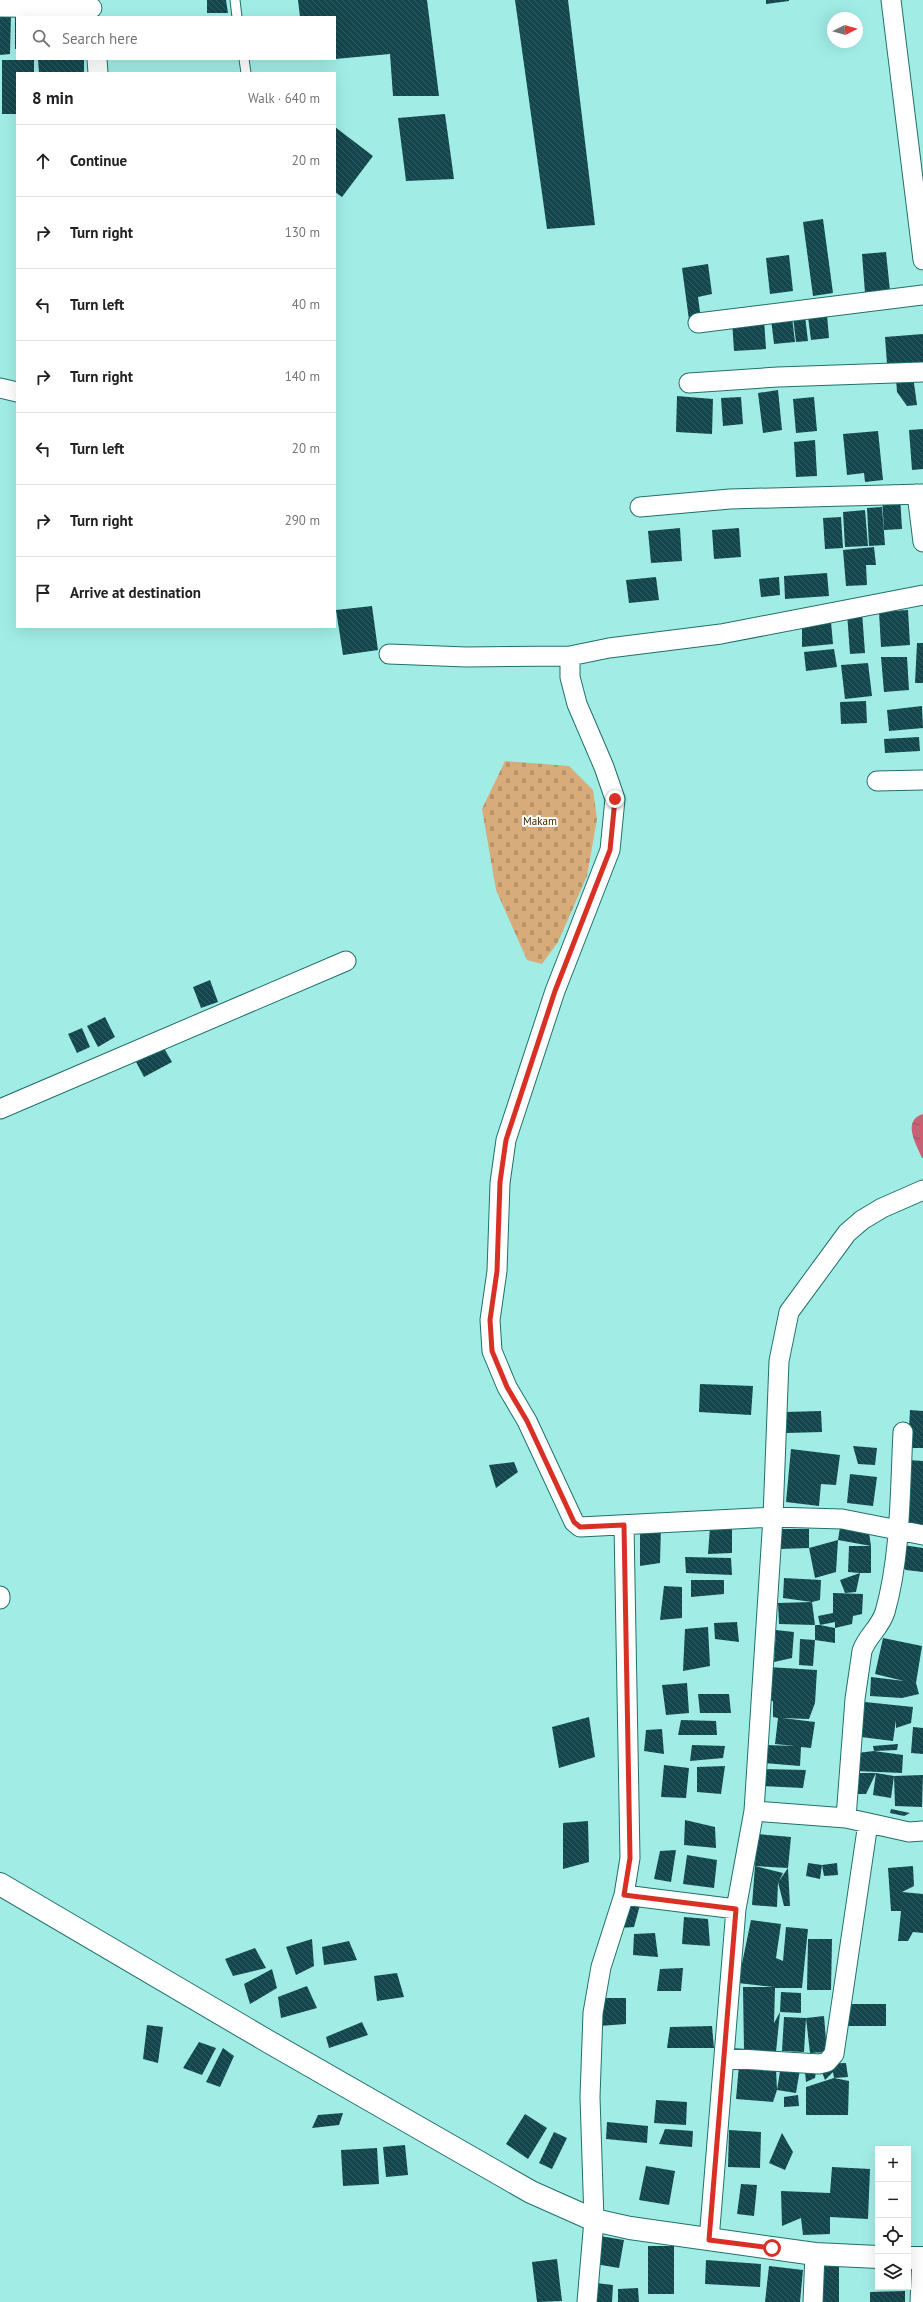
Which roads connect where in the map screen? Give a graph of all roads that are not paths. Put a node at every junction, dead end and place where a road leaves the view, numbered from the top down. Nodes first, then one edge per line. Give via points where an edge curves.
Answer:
1 (235, 0) edge
2 (891, 0) edge
3 (0, 7) edge
4 (92, 8) edge
5 (237, 16) edge
6 (97, 60) edge
7 (244, 60) edge
8 (98, 72) edge
9 (246, 72) edge
10 (923, 260) edge
11 (923, 295) edge
12 (698, 324) dead end
13 (923, 372) edge
14 (689, 383) dead end
15 (0, 388) edge
16 (16, 392) edge
17 (920, 494) edge
18 (640, 507) dead end
19 (923, 542) edge
20 (923, 595) edge
21 (389, 654) dead end
22 (570, 656) junction
23 (877, 780) dead end
24 (923, 780) edge
25 (346, 961) dead end
26 (0, 1109) edge
27 (923, 1190) edge
28 (903, 1432) dead end
29 (774, 1517) junction
30 (624, 1525) junction
31 (898, 1531) junction
32 (923, 1535) edge
33 (0, 1596) edge
34 (0, 1600) edge
35 (754, 1811) junction
36 (846, 1818) junction
37 (868, 1824) junction
38 (923, 1831) edge
39 (0, 1884) edge
40 (624, 1895) junction
41 (736, 1909) junction
42 (724, 2058) junction
43 (594, 2220) junction
44 (709, 2240) junction
45 (815, 2254) junction
46 (875, 2256) edge
47 (918, 2258) edge
48 (587, 2302) edge
49 (813, 2302) edge
50 (920, 2302) edge

1 - 5 lane
2 - 10 street
3 - 4 street
6 - 8 street
7 - 9 lane
11 - 12 street
13 - 14 street
15 - 16 street
17 - 18 street via 730,499
17 - 19 street
20 - 22 street via 722,634 609,648
21 - 22 street via 466,657
22 - 30 street via 570,677 577,704 615,799 610,850 555,991 506,1140 500,1182 497,1271 490,1320 492,1351 507,1387 527,1421 574,1522 580,1527
23 - 24 street
25 - 26 street
27 - 29 street via 882,1208 847,1233 789,1312 780,1361
28 - 31 street
29 - 30 street
29 - 31 street via 842,1519
29 - 35 street
30 - 40 street via 630,1858
31 - 32 street
31 - 36 street via 895,1562 885,1611 880,1625 862,1651 855,1699
33 - 34 street
35 - 36 street
35 - 41 street
36 - 37 street
37 - 38 street via 909,1832
37 - 42 street via 834,2054 827,2062 819,2064
39 - 43 street via 268,2042 531,2192
40 - 41 street
40 - 43 street via 601,1967 593,2013 590,2098
41 - 42 street
42 - 44 street
43 - 44 street
43 - 48 street
44 - 45 street
45 - 46 street
45 - 49 street
47 - 50 street

